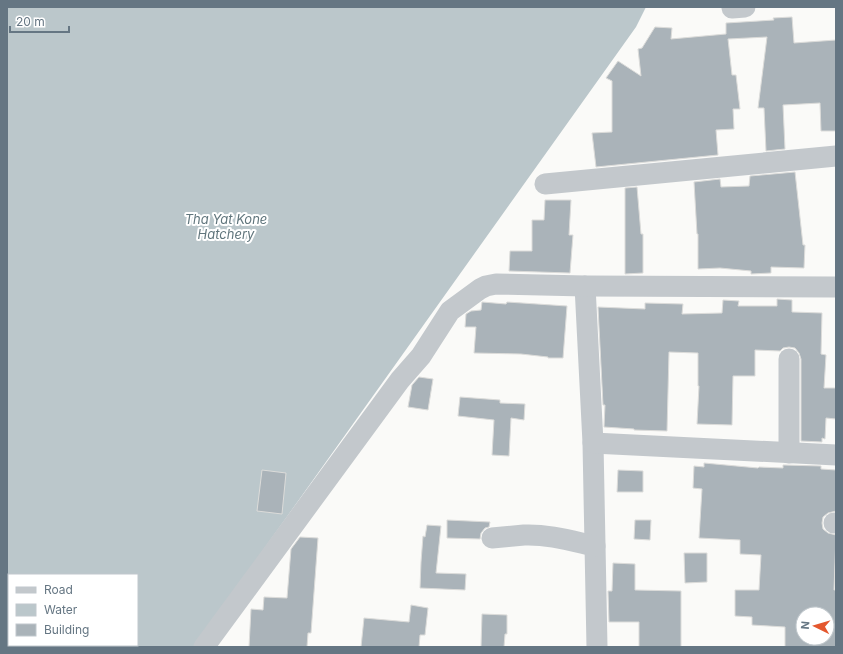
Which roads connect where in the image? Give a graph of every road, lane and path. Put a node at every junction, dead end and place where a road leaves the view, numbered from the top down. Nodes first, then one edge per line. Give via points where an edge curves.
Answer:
1 (836, 156) edge
2 (545, 184) dead end
3 (585, 286) junction
4 (836, 287) edge
5 (790, 359) dead end
6 (593, 443) junction
7 (789, 453) junction
8 (836, 456) edge
9 (492, 538) dead end
10 (595, 546) junction
11 (204, 647) edge
12 (597, 647) edge

1 - 2 street
3 - 4 street
3 - 6 street
3 - 11 street via 496,284 486,286 450,311 421,356 400,380
5 - 7 street
6 - 7 street
6 - 10 street
7 - 8 street
9 - 10 street via 525,535
10 - 12 street

